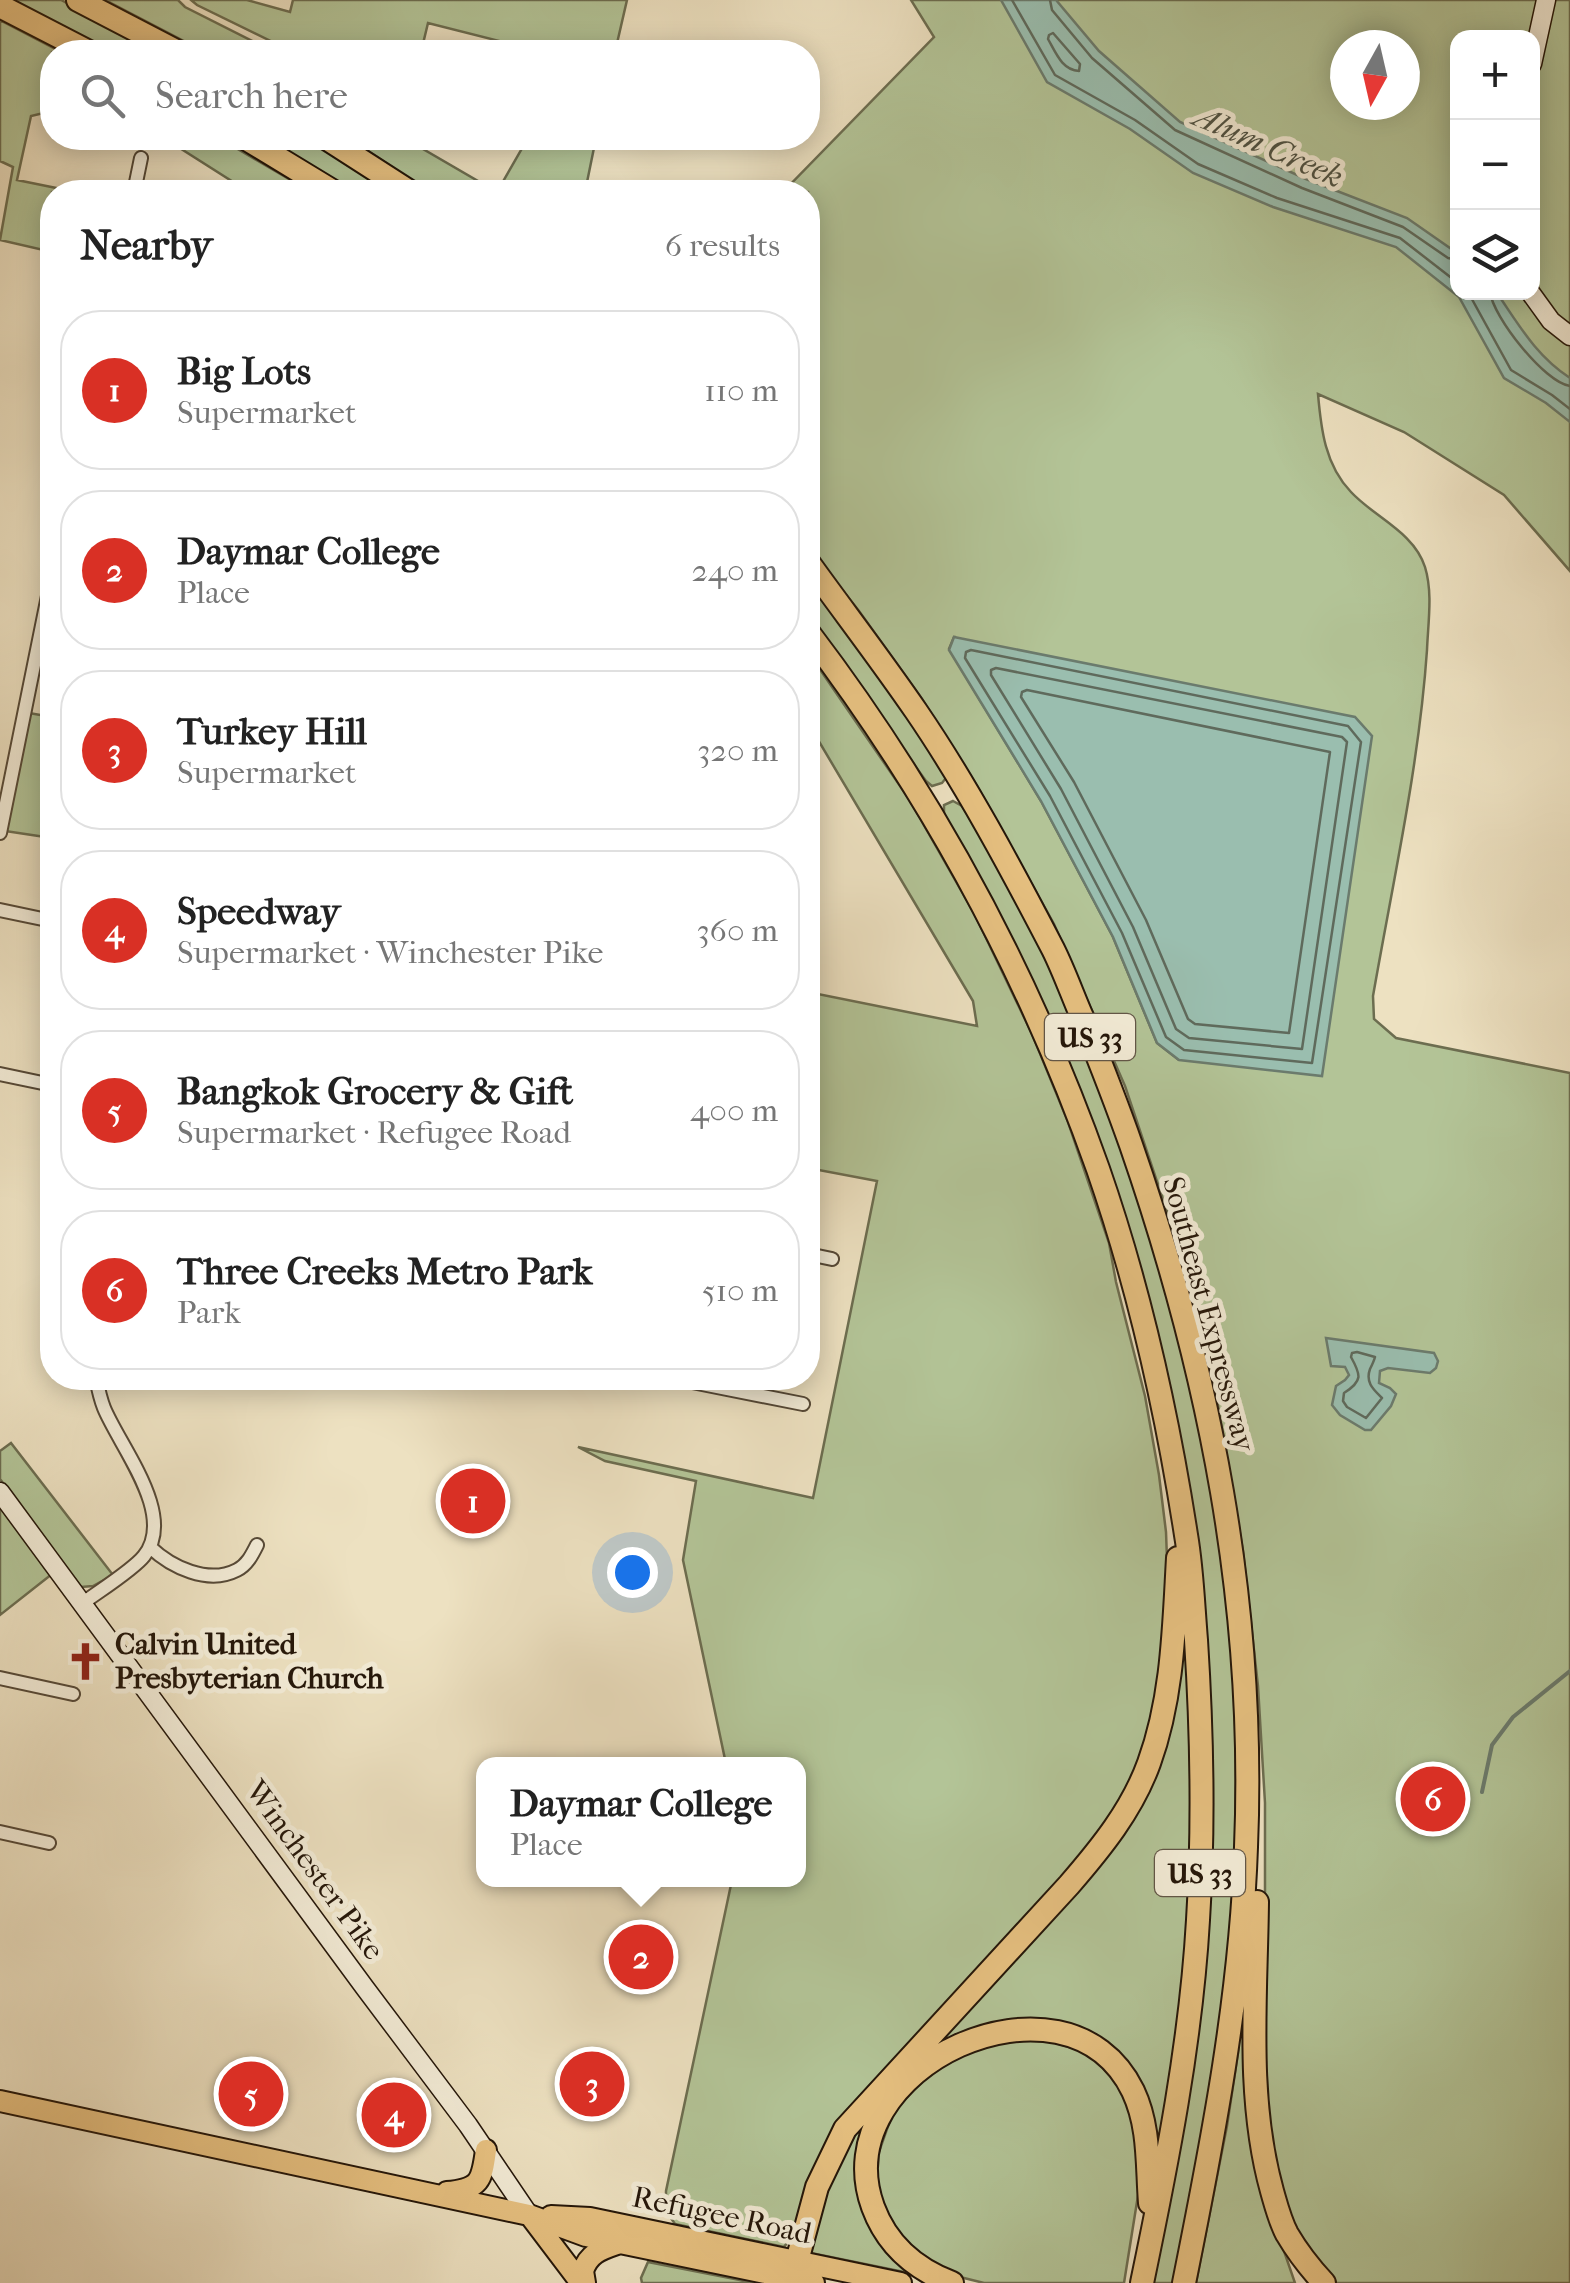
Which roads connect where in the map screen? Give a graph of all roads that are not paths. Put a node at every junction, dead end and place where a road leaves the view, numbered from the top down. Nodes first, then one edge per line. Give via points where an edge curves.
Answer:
1 (78, 0) edge
2 (1546, 0) edge
3 (0, 6) edge
4 (1539, 30) edge
5 (65, 40) edge
6 (155, 40) edge
7 (265, 150) edge
8 (345, 150) edge
9 (141, 158) dead end
10 (136, 180) edge
11 (314, 180) edge
12 (391, 180) edge
13 (1536, 300) edge
14 (1570, 336) edge
15 (820, 578) edge
16 (40, 635) edge
17 (820, 648) edge
18 (0, 832) edge
19 (0, 910) edge
20 (40, 918) edge
21 (0, 1074) edge
22 (40, 1082) edge
23 (820, 1256) edge
24 (832, 1259) dead end
25 (99, 1390) edge
26 (732, 1390) edge
27 (803, 1404) dead end
28 (0, 1492) edge
29 (1181, 1510) junction
30 (257, 1545) dead end
31 (150, 1547) junction
32 (82, 1603) junction
33 (0, 1678) edge
34 (72, 1694) dead end
35 (1248, 1769) junction
36 (0, 1832) edge
37 (49, 1842) dead end
38 (0, 2101) edge
39 (486, 2150) junction
40 (430, 2194) junction
41 (530, 2215) junction
42 (1152, 2234) junction
43 (1287, 2234) junction
44 (620, 2243) junction
45 (797, 2261) junction
46 (583, 2283) edge
47 (814, 2283) edge
48 (901, 2283) edge
49 (952, 2283) edge
50 (1142, 2283) edge
51 (1184, 2283) edge
52 (1304, 2283) edge
53 (1324, 2283) edge

1 - 6 highway
2 - 4 main road
3 - 5 highway
7 - 11 highway
8 - 12 highway
9 - 10 street
13 - 14 main road
15 - 35 highway, Southeast Expressway / US 33 via 962,784 1055,953 1111,1088 1182,1306 1218,1458 1242,1654
16 - 18 street
17 - 29 highway, US 33 via 926,805 1046,1036 1100,1174 1130,1278
19 - 20 street
21 - 22 street
23 - 24 street
25 - 31 street via 152,1504
26 - 27 street
28 - 32 main road, Winchester Pike
29 - 42 highway, US 33 via 1200,1695 1202,1836 1188,2027
29 - 45 highway via 1167,1695 1148,1765 1128,1806 1090,1860 845,2129 817,2187
30 - 31 street via 241,1568 208,1574 172,1564
31 - 32 street
32 - 39 main road, Winchester Pike
33 - 34 street
35 - 43 highway via 1258,1822 1258,2125
35 - 51 highway, Southeast Expressway / US 33 via 1233,2017
36 - 37 street
38 - 40 main road, Refugee Road
39 - 40 main road via 476,2185
39 - 41 main road, Winchester Pike
40 - 41 main road, Refugee Road
41 - 44 main road, Refugee Road
41 - 45 main road, Refugee Road via 590,2218
41 - 46 main road, Winchester Pike
42 - 49 highway via 1145,2124 1126,2078 1104,2055 1062,2034 1038,2028 986,2036 905,2082 879,2115 866,2155 870,2199 890,2239 916,2266
42 - 50 highway, US 33
43 - 52 highway
43 - 53 highway
44 - 46 main road via 591,2256
44 - 47 main road, Refugee Road
45 - 48 main road, Refugee Road

